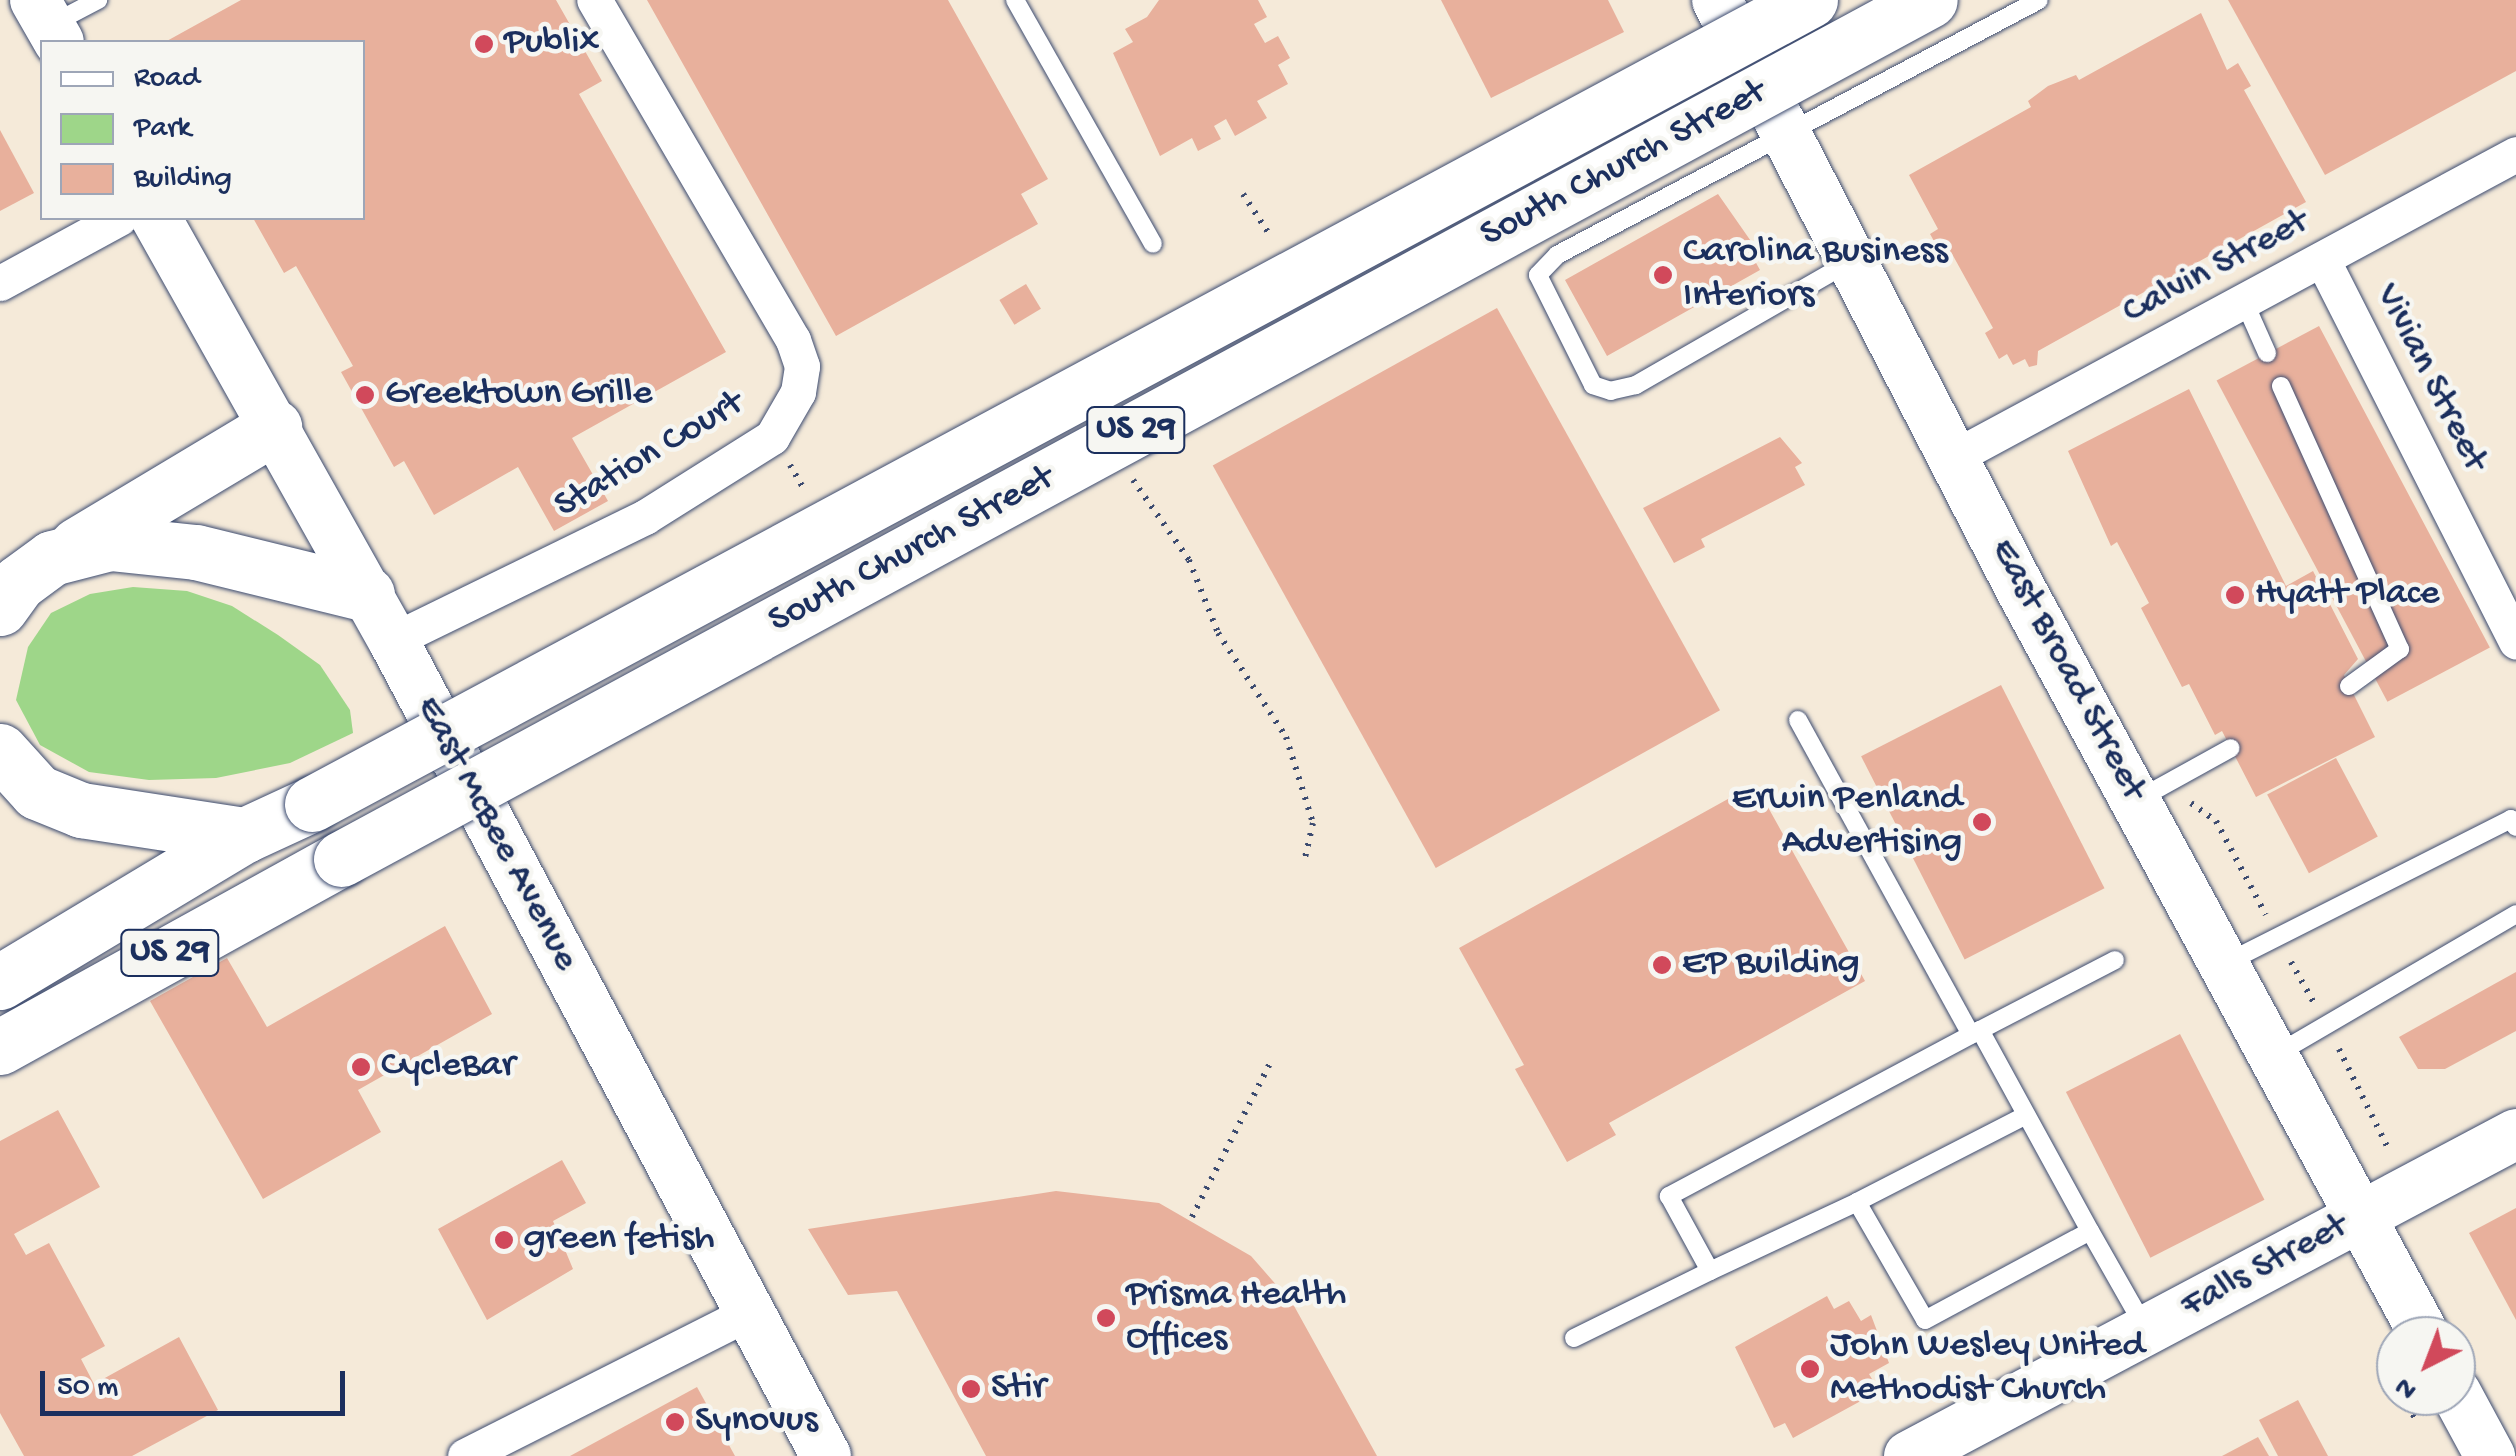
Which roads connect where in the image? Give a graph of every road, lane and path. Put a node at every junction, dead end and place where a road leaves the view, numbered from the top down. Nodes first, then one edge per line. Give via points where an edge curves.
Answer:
1 (98, 0) edge
2 (594, 0) edge
3 (1015, 0) edge
4 (1717, 0) edge
5 (1810, 0) edge
6 (1930, 0) edge
7 (2039, 0) edge
8 (47, 23) edge
9 (1787, 136) junction
10 (2516, 154) edge
11 (115, 220) edge
12 (157, 220) edge
13 (1152, 244) dead end
14 (2322, 259) junction
15 (1853, 260) junction
16 (0, 283) edge
17 (2244, 301) junction
18 (2267, 354) dead end
19 (2281, 386) dead end
20 (274, 427) junction
21 (1956, 456) junction
22 (1130, 473) dead end
23 (70, 549) junction
24 (0, 608) edge
25 (380, 617) junction
26 (2516, 642) edge
27 (2349, 686) dead end
28 (1798, 720) dead end
29 (2231, 748) dead end
30 (0, 752) edge
31 (2136, 800) junction
32 (2516, 827) edge
33 (245, 835) junction
34 (1305, 859) dead end
35 (2516, 914) edge
36 (2115, 960) dead end
37 (2226, 963) junction
38 (0, 982) edge
39 (1975, 1033) junction
40 (0, 1047) edge
41 (2274, 1055) junction
42 (1271, 1062) dead end
43 (2026, 1116) junction
44 (2516, 1134) edge
45 (1858, 1202) junction
46 (2360, 1216) junction
47 (1192, 1217) dead end
48 (2090, 1231) junction
49 (1710, 1271) junction
50 (750, 1312) junction
51 (2415, 1316) edge
52 (2146, 1331) junction
53 (1574, 1338) dead end
54 (2469, 1416) edge
55 (479, 1453) edge
56 (826, 1456) edge
57 (1909, 1456) edge
58 (2490, 1456) edge

1 - 8 lane
2 - 25 street, Station Court via 793,340 802,366 798,392 772,438 645,518
3 - 13 lane
4 - 9 street, East Broad Street
5 - 33 main road, South Church Street / US 29, bridge
6 - 40 main road, South Church Street / US 29, bridge
7 - 9 lane
9 - 15 street, East Broad Street
9 - 15 lane via 1542,264 1538,275 1549,304 1593,385 1611,391 1640,382
10 - 14 street, Calvin Street
11 - 16 street
12 - 20 street, East McBee Avenue
14 - 17 street, Calvin Street
14 - 26 street, Vivian Street
15 - 21 street, East Broad Street
17 - 18 lane
17 - 21 street, Calvin Street
19 - 27 lane via 2400,650
20 - 23 main road
20 - 25 street, East McBee Avenue
21 - 31 street, East Broad Street
22 - 34 path via 1189,560 1218,633 1286,737 1312,823
23 - 24 main road via 18,583
23 - 25 main road via 110,543 196,552
25 - 50 street, East McBee Avenue
28 - 39 lane
29 - 31 lane
30 - 33 main road via 37,792 81,810
31 - 37 street, East Broad Street
32 - 37 lane via 2512,819
33 - 38 main road, South Church Street / US 29
35 - 41 lane
36 - 39 lane
37 - 41 street, East Broad Street
39 - 43 lane
39 - 49 lane via 1670,1196
41 - 46 street, East Broad Street
42 - 47 path
43 - 45 lane
43 - 48 lane
44 - 46 street, Falls Street
45 - 48 lane via 1925,1320
45 - 49 lane
46 - 51 street, East Broad Street
46 - 52 street, Falls Street
48 - 52 lane
49 - 53 lane
50 - 55 street
50 - 56 street, East McBee Avenue
52 - 57 street, Falls Street
54 - 58 street

